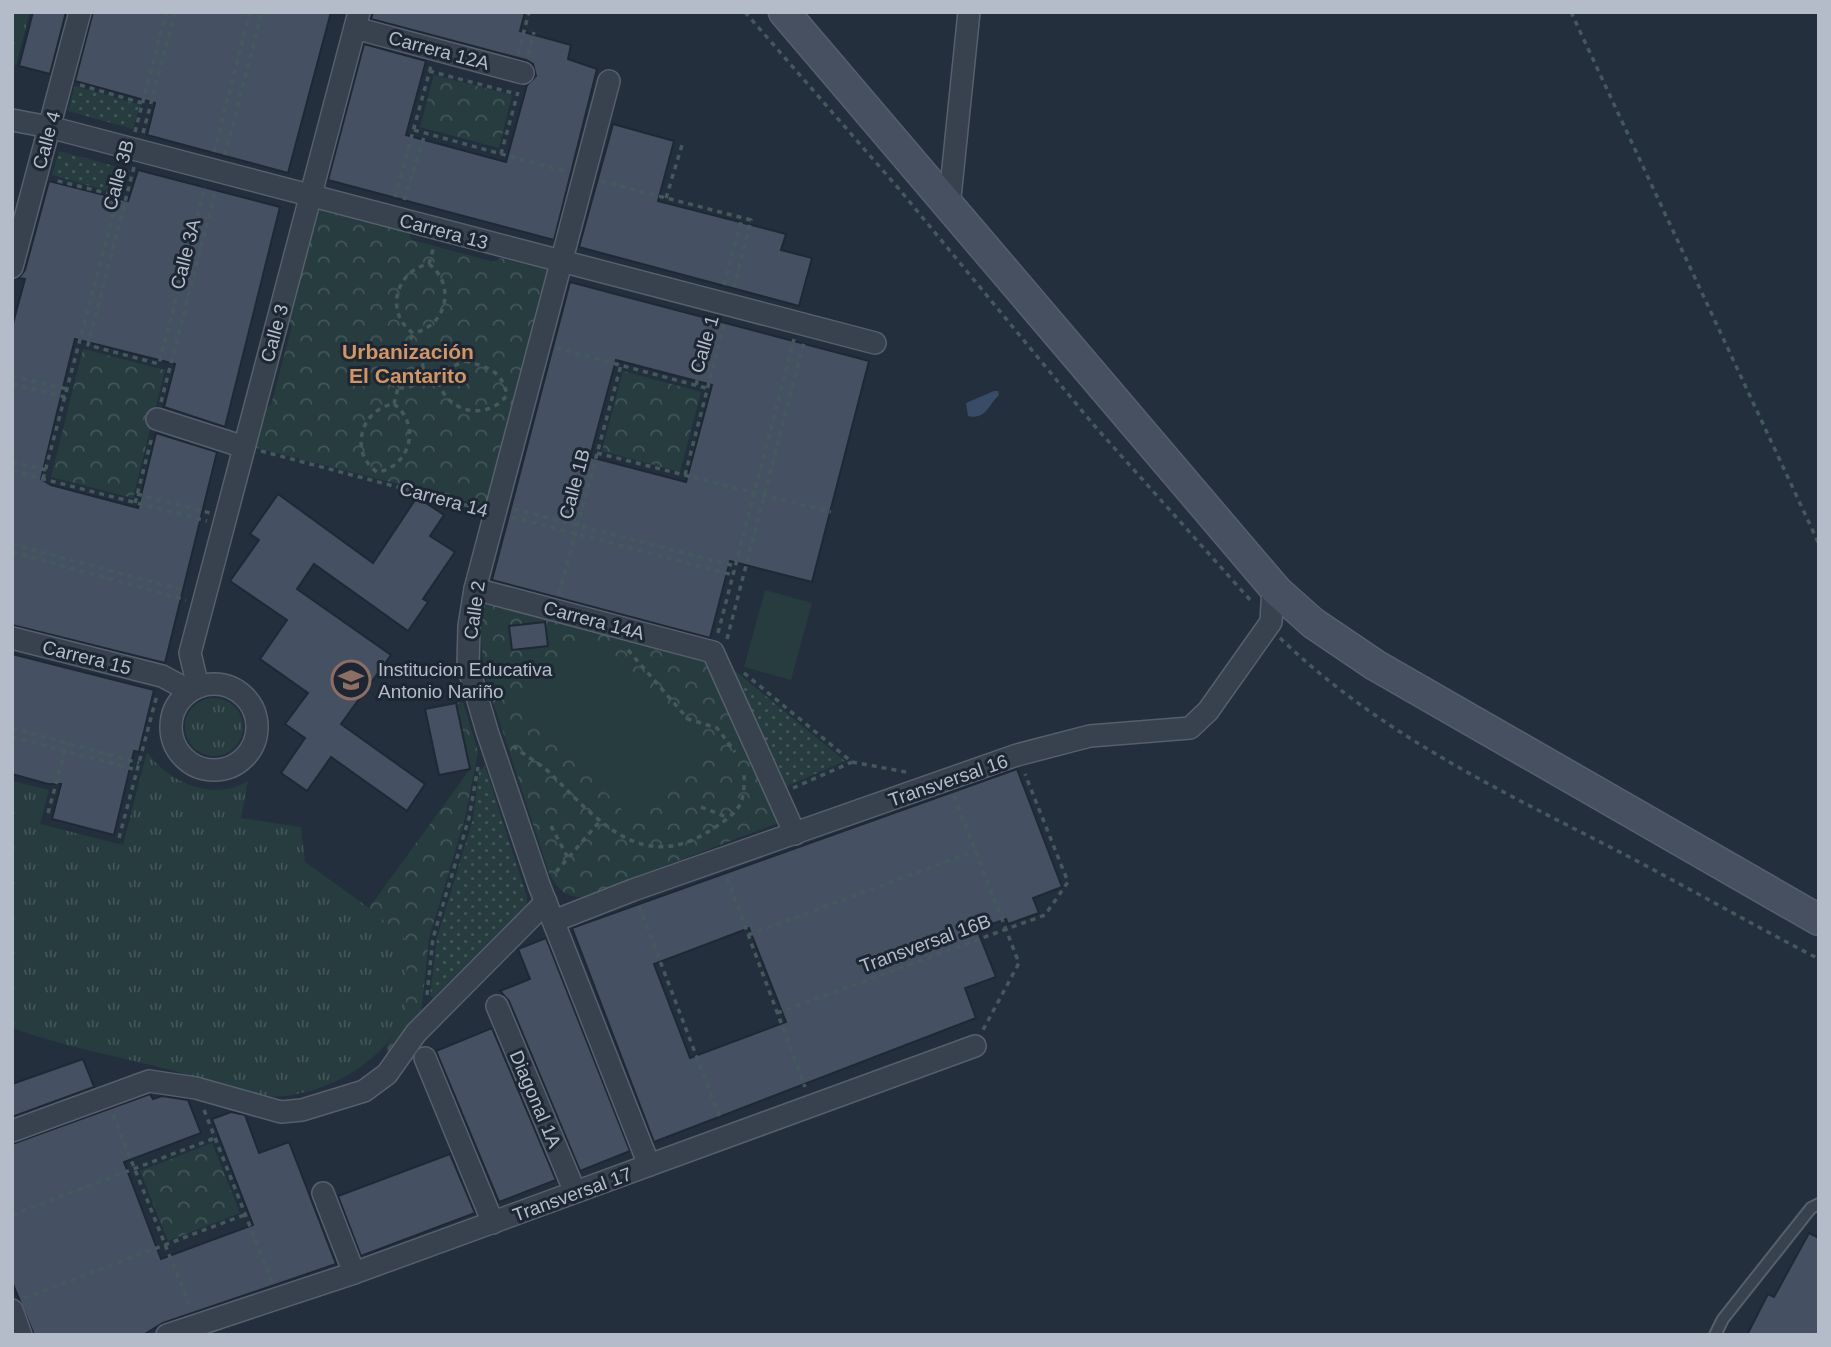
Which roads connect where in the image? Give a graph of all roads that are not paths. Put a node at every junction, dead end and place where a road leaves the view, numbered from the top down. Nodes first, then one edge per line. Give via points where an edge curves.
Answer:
1 (80, 12) edge
2 (783, 12) edge
3 (969, 12) edge
4 (357, 20) edge
5 (518, 72) road end
6 (609, 81) dead end
7 (12, 120) edge
8 (49, 127) junction
9 (311, 195) junction
10 (949, 207) junction
11 (562, 262) junction
12 (12, 267) edge
13 (876, 343) dead end
14 (157, 419) road end
15 (244, 447) junction
16 (1273, 586) junction
17 (475, 589) junction
18 (1303, 614) junction
19 (1271, 622) junction
20 (12, 638) edge
21 (195, 691) joint
22 (795, 834) junction
23 (550, 911) junction
24 (1819, 920) edge
25 (497, 1006) dead end
26 (975, 1046) road end
27 (425, 1058) dead end
28 (12, 1131) edge
29 (649, 1165) junction
30 (575, 1192) junction
31 (323, 1193) dead end
32 (1819, 1204) edge
33 (493, 1223) junction
34 (354, 1273) junction
35 (12, 1310) edge
36 (21, 1335) edge
37 (167, 1335) edge
38 (1715, 1335) edge

1 - 8 street, Calle 4
2 - 10 main road
3 - 10 street
4 - 5 street, Carrera 12A via 435,49
4 - 9 street, Calle 3
6 - 11 street, Calle 2
7 - 8 street, Carrera 13
8 - 9 street, Carrera 13
8 - 12 street, Calle 4
9 - 11 street, Carrera 13
9 - 15 street, Calle 3
10 - 16 main road
11 - 13 street, Carrera 13
11 - 17 street, Calle 2
14 - 15 street
15 - 21 street, Calle 3 via 190,653
16 - 18 main road
16 - 19 street
17 - 22 street, Carrera 14A via 718,655
17 - 23 street, Calle 2 via 468,666
18 - 19 street
18 - 24 main road via 1375,665
19 - 22 street, Transversal 16 via 1208,711 1190,728 1090,736 1017,755
20 - 21 street, Carrera 15 via 162,676
22 - 23 street, Transversal 16 via 633,890
23 - 28 street via 416,1033 376,1085 313,1107 281,1112 196,1088 149,1081
23 - 29 street, Calle 2
25 - 30 street, Diagonal 1A
26 - 29 street, Transversal 17
27 - 33 street
29 - 30 street, Transversal 17
30 - 33 street, Transversal 17
31 - 34 street
32 - 38 lane via 1811,1208
33 - 34 street, Transversal 17
34 - 37 street, Transversal 17
35 - 36 street

